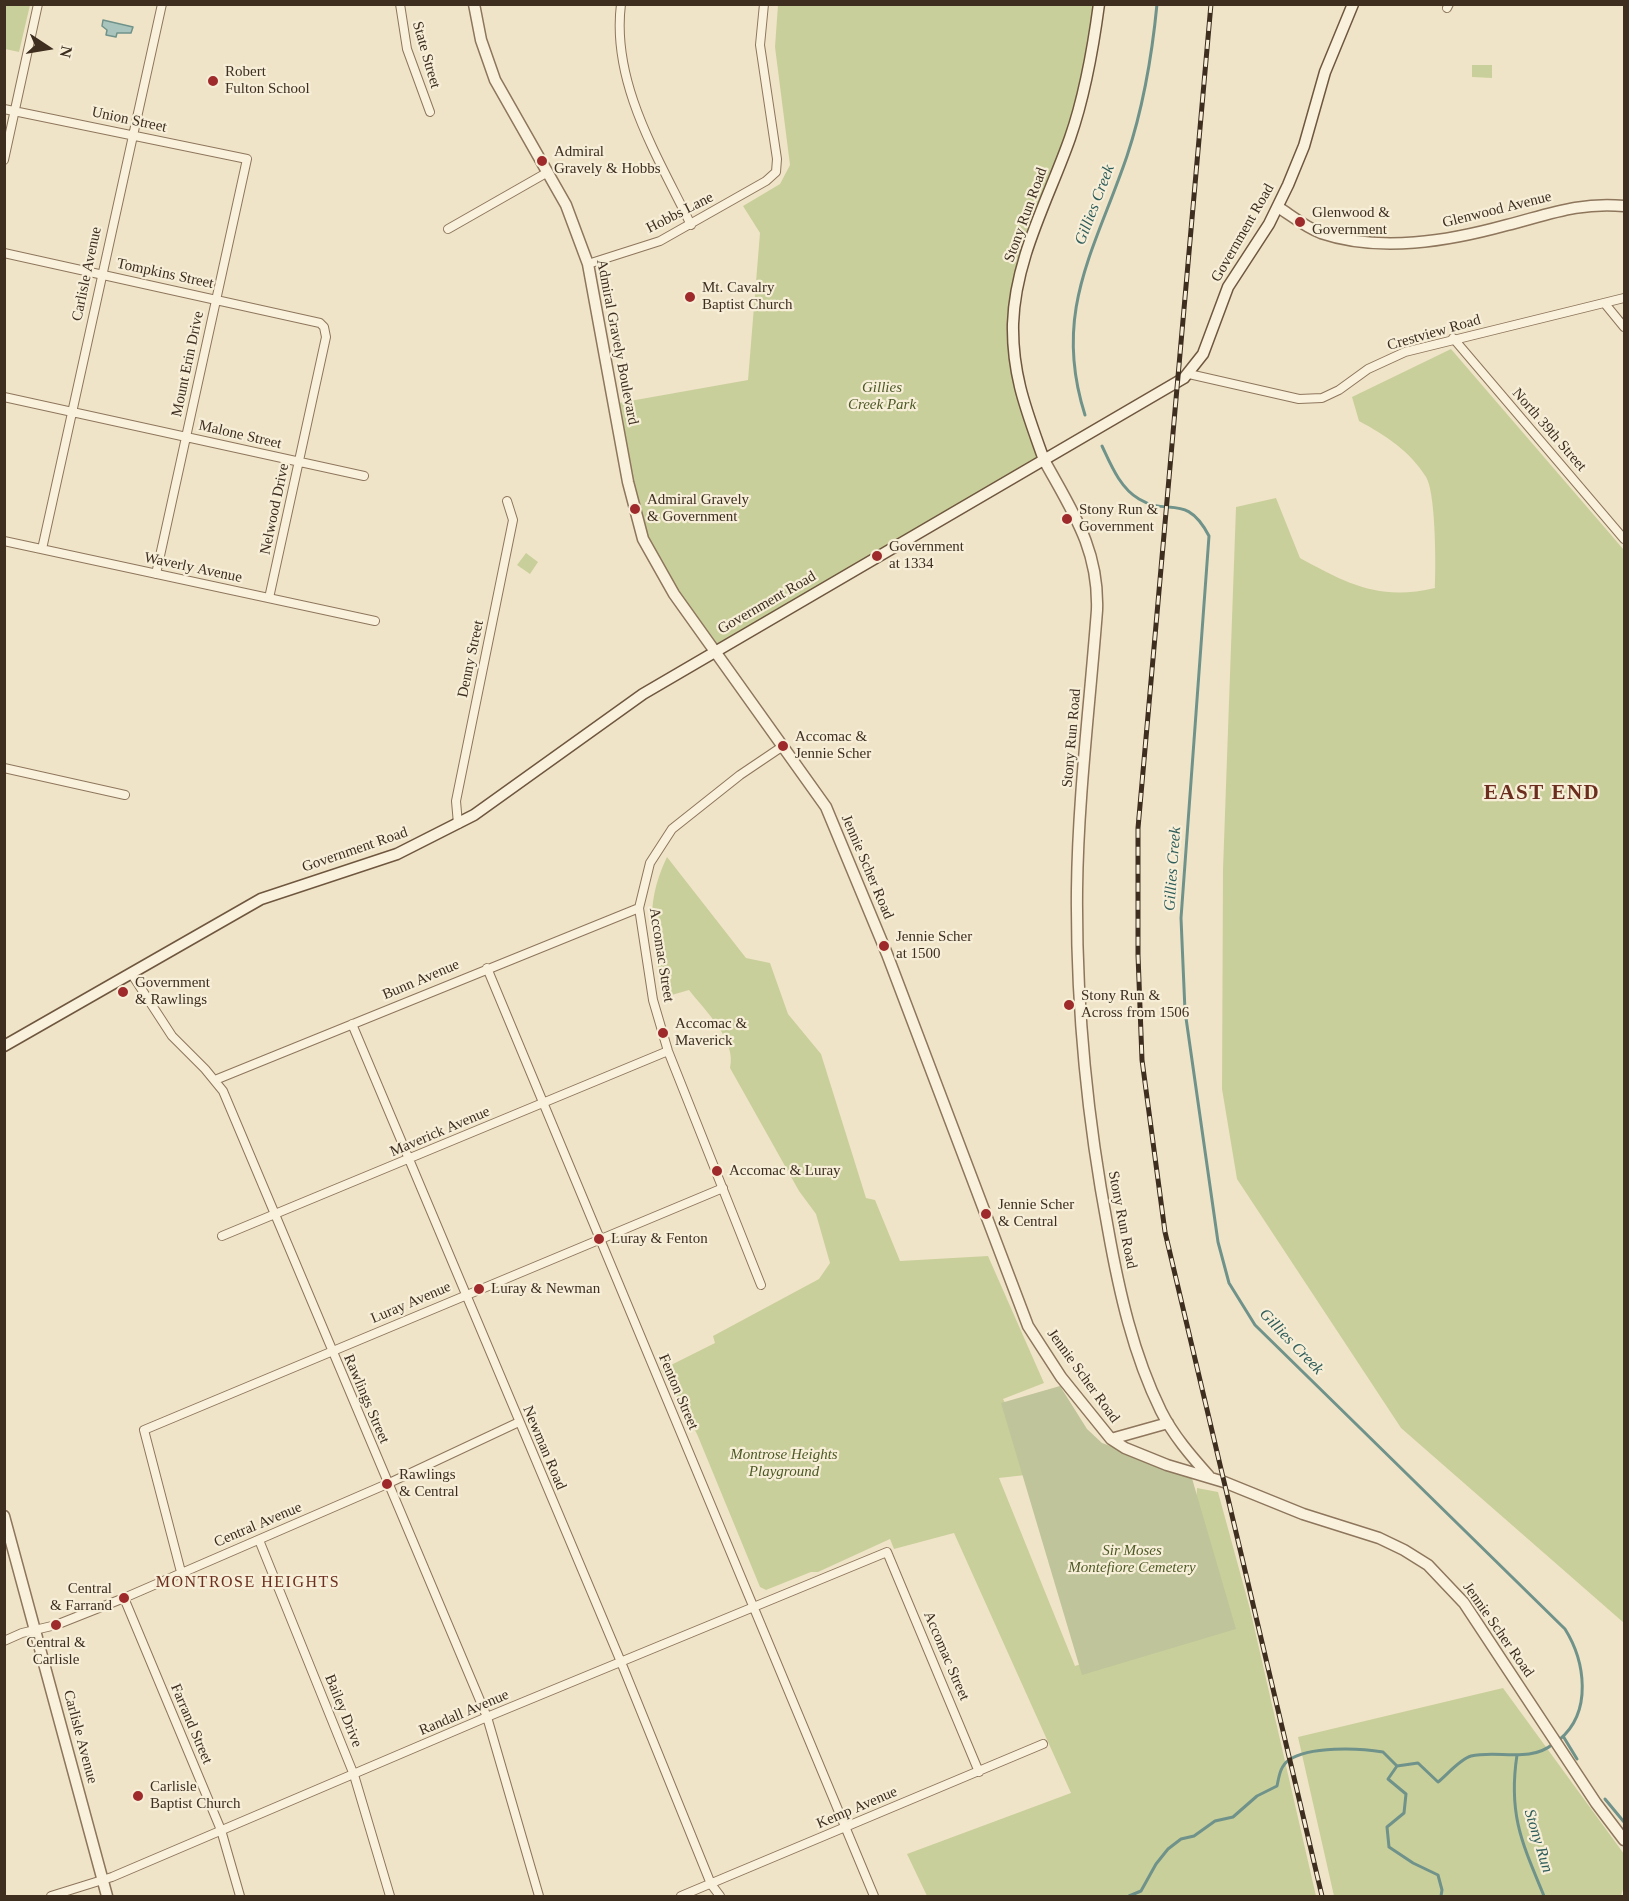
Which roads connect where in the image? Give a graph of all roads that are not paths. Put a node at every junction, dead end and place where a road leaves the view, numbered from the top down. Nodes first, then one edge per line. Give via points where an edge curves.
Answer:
1 (38, 4) edge
2 (162, 4) edge
3 (400, 4) edge
4 (474, 4) edge
5 (621, 4) edge
6 (764, 4) edge
7 (1099, 4) edge
8 (1353, 4) edge
9 (4, 109) edge
10 (15, 111) junction
11 (430, 112) dead end
12 (134, 135) junction
13 (248, 159) joint
14 (4, 160) edge
15 (548, 172) junction
16 (1624, 206) edge
17 (1278, 207) junction
18 (691, 225) junction
19 (448, 229) dead end
20 (4, 253) edge
21 (588, 264) junction
22 (102, 274) junction
23 (1624, 298) edge
24 (216, 299) junction
25 (1606, 305) junction
26 (320, 323) joint
27 (1624, 327) edge
28 (1453, 338) junction
29 (1189, 374) junction
30 (4, 397) edge
31 (73, 412) junction
32 (186, 437) junction
33 (1044, 460) junction
34 (299, 462) junction
35 (364, 476) dead end
36 (507, 501) dead end
37 (1624, 539) edge
38 (4, 541) edge
39 (42, 549) junction
40 (156, 574) junction
41 (269, 598) junction
42 (375, 621) dead end
43 (716, 650) junction
44 (783, 746) junction
45 (4, 768) edge
46 (126, 795) dead end
47 (458, 824) junction
48 (639, 908) junction
49 (487, 968) junction
50 (131, 973) junction
51 (352, 1024) junction
52 (4, 1046) edge
53 (668, 1051) junction
54 (215, 1080) junction
55 (543, 1104) junction
56 (408, 1160) junction
57 (723, 1188) junction
58 (273, 1215) junction
59 (222, 1236) dead end
60 (599, 1239) junction
61 (761, 1285) dead end
62 (466, 1294) junction
63 (330, 1351) junction
64 (519, 1422) junction
65 (1168, 1423) junction
66 (1111, 1439) junction
67 (1210, 1477) junction
68 (387, 1484) junction
69 (4, 1515) edge
70 (259, 1540) junction
71 (887, 1551) joint
72 (181, 1572) junction
73 (124, 1598) junction
74 (754, 1606) junction
75 (36, 1630) junction
76 (4, 1641) edge
77 (621, 1662) junction
78 (487, 1717) junction
79 (1043, 1744) dead end
80 (979, 1772) junction
81 (354, 1775) junction
82 (845, 1827) junction
83 (221, 1830) junction
84 (1624, 1840) edge
85 (104, 1881) junction
86 (711, 1884) junction
87 (51, 1896) edge
88 (107, 1896) edge
89 (240, 1896) edge
90 (390, 1896) edge
91 (539, 1896) edge
92 (681, 1896) edge
93 (720, 1896) edge
94 (874, 1896) edge

1 - 10 street
2 - 12 street, Carlisle Avenue
3 - 11 street, State Street via 407,49
4 - 15 street, Admiral Gravely Boulevard via 495,80
5 - 18 street via 621,50 630,92
6 - 18 street, Hobbs Lane via 760,45 776,172
7 - 33 street, Stony Run Road via 1079,106 1028,245 1016,297 1018,384
8 - 17 street, Government Road via 1324,72 1304,146
9 - 10 street, Union Street
10 - 12 street, Union Street
10 - 14 street
12 - 13 street, Union Street
12 - 22 street, Carlisle Avenue
13 - 24 street, Mount Erin Drive
15 - 19 street
15 - 21 street, Admiral Gravely Boulevard via 572,219
16 - 17 street, Glenwood Avenue via 1581,205 1470,235 1402,243 1350,240 1322,233
17 - 29 street, Government Road via 1232,280 1203,354
18 - 21 street, Hobbs Lane via 660,241
20 - 22 street, Tompkins Street
21 - 43 street, Admiral Gravely Boulevard via 637,522 664,579
22 - 24 street, Tompkins Street
22 - 31 street, Carlisle Avenue
23 - 25 street, Crestview Road
24 - 26 street, Tompkins Street
24 - 32 street, Mount Erin Drive
25 - 27 street
25 - 28 street, Crestview Road
26 - 34 street, Nelwood Drive via 326,337
28 - 29 street, Crestview Road via 1391,357 1330,396 1314,400
28 - 37 street, North 39th Street
29 - 33 street, Government Road
30 - 31 street, Malone Street
31 - 32 street, Malone Street
31 - 39 street, Carlisle Avenue
32 - 34 street, Malone Street
32 - 40 street, Mount Erin Drive
33 - 43 street, Government Road
33 - 65 street, Stony Run Road via 1086,537 1097,576 1098,610 1077,889 1089,1111 1100,1190 1127,1318 1144,1370
34 - 35 street, Malone Street
34 - 41 street, Nelwood Drive
36 - 47 street, Denny Street via 513,520 456,801
38 - 39 street, Waverly Avenue
39 - 40 street, Waverly Avenue
40 - 41 street, Waverly Avenue
41 - 42 street, Waverly Avenue
43 - 44 street, Jennie Scher Road
43 - 47 street, Government Road via 643,694 498,800
44 - 48 street, Accomac Street via 672,829 650,863
44 - 66 street, Jennie Scher Road via 826,807 1028,1326
45 - 46 street
47 - 50 street, Government Road via 397,854 261,899
48 - 49 street, Bunn Avenue
48 - 53 street, Accomac Street via 653,1000
49 - 51 street, Bunn Avenue
49 - 55 street, Fenton Street
50 - 52 street, Government Road
50 - 54 street, Rawlings Street via 172,1036
51 - 54 street, Bunn Avenue
51 - 56 street, Newman Road
53 - 55 street, Maverick Avenue
53 - 57 street, Accomac Street
54 - 58 street, Rawlings Street via 223,1091
55 - 56 street, Maverick Avenue
55 - 60 street, Fenton Street
56 - 58 street, Maverick Avenue
56 - 62 street, Newman Road
57 - 60 street, Luray Avenue
57 - 61 street, Accomac Street
58 - 59 street, Maverick Avenue
58 - 63 street, Rawlings Street
60 - 62 street, Luray Avenue
60 - 74 street, Fenton Street
62 - 63 street, Luray Avenue
62 - 64 street, Newman Road
63 - 68 street, Rawlings Street
63 - 72 street, Luray Avenue via 144,1430
64 - 68 street, Central Avenue
64 - 77 street, Newman Road
65 - 66 street
65 - 67 street, Stony Run Road
66 - 67 street, Jennie Scher Road via 1167,1465
67 - 84 street, Jennie Scher Road via 1303,1514 1379,1538 1428,1565 1464,1603
68 - 70 street, Central Avenue
68 - 78 street, Rawlings Street
69 - 75 street, Carlisle Avenue
70 - 72 street, Central Avenue
70 - 81 street, Bailey Drive
71 - 74 street, Randall Avenue
71 - 80 street, Accomac Street
72 - 73 street, Central Avenue
73 - 75 street, Central Avenue via 56,1626
73 - 83 street, Farrand Street
74 - 77 street, Randall Avenue
74 - 82 street, Fenton Street
75 - 76 street, Central Avenue
75 - 85 street, Carlisle Avenue
77 - 78 street, Randall Avenue
77 - 86 street, Newman Road
78 - 81 street, Randall Avenue
78 - 91 street, Rawlings Street
79 - 80 street, Kemp Avenue
80 - 82 street, Kemp Avenue
81 - 83 street, Randall Avenue
81 - 90 street, Bailey Drive
82 - 86 street, Kemp Avenue
82 - 94 street, Fenton Street
83 - 85 street, Randall Avenue
83 - 89 street, Farrand Street
85 - 87 street, Randall Avenue
85 - 88 street, Carlisle Avenue
86 - 92 street, Kemp Avenue
86 - 93 street, Newman Road

